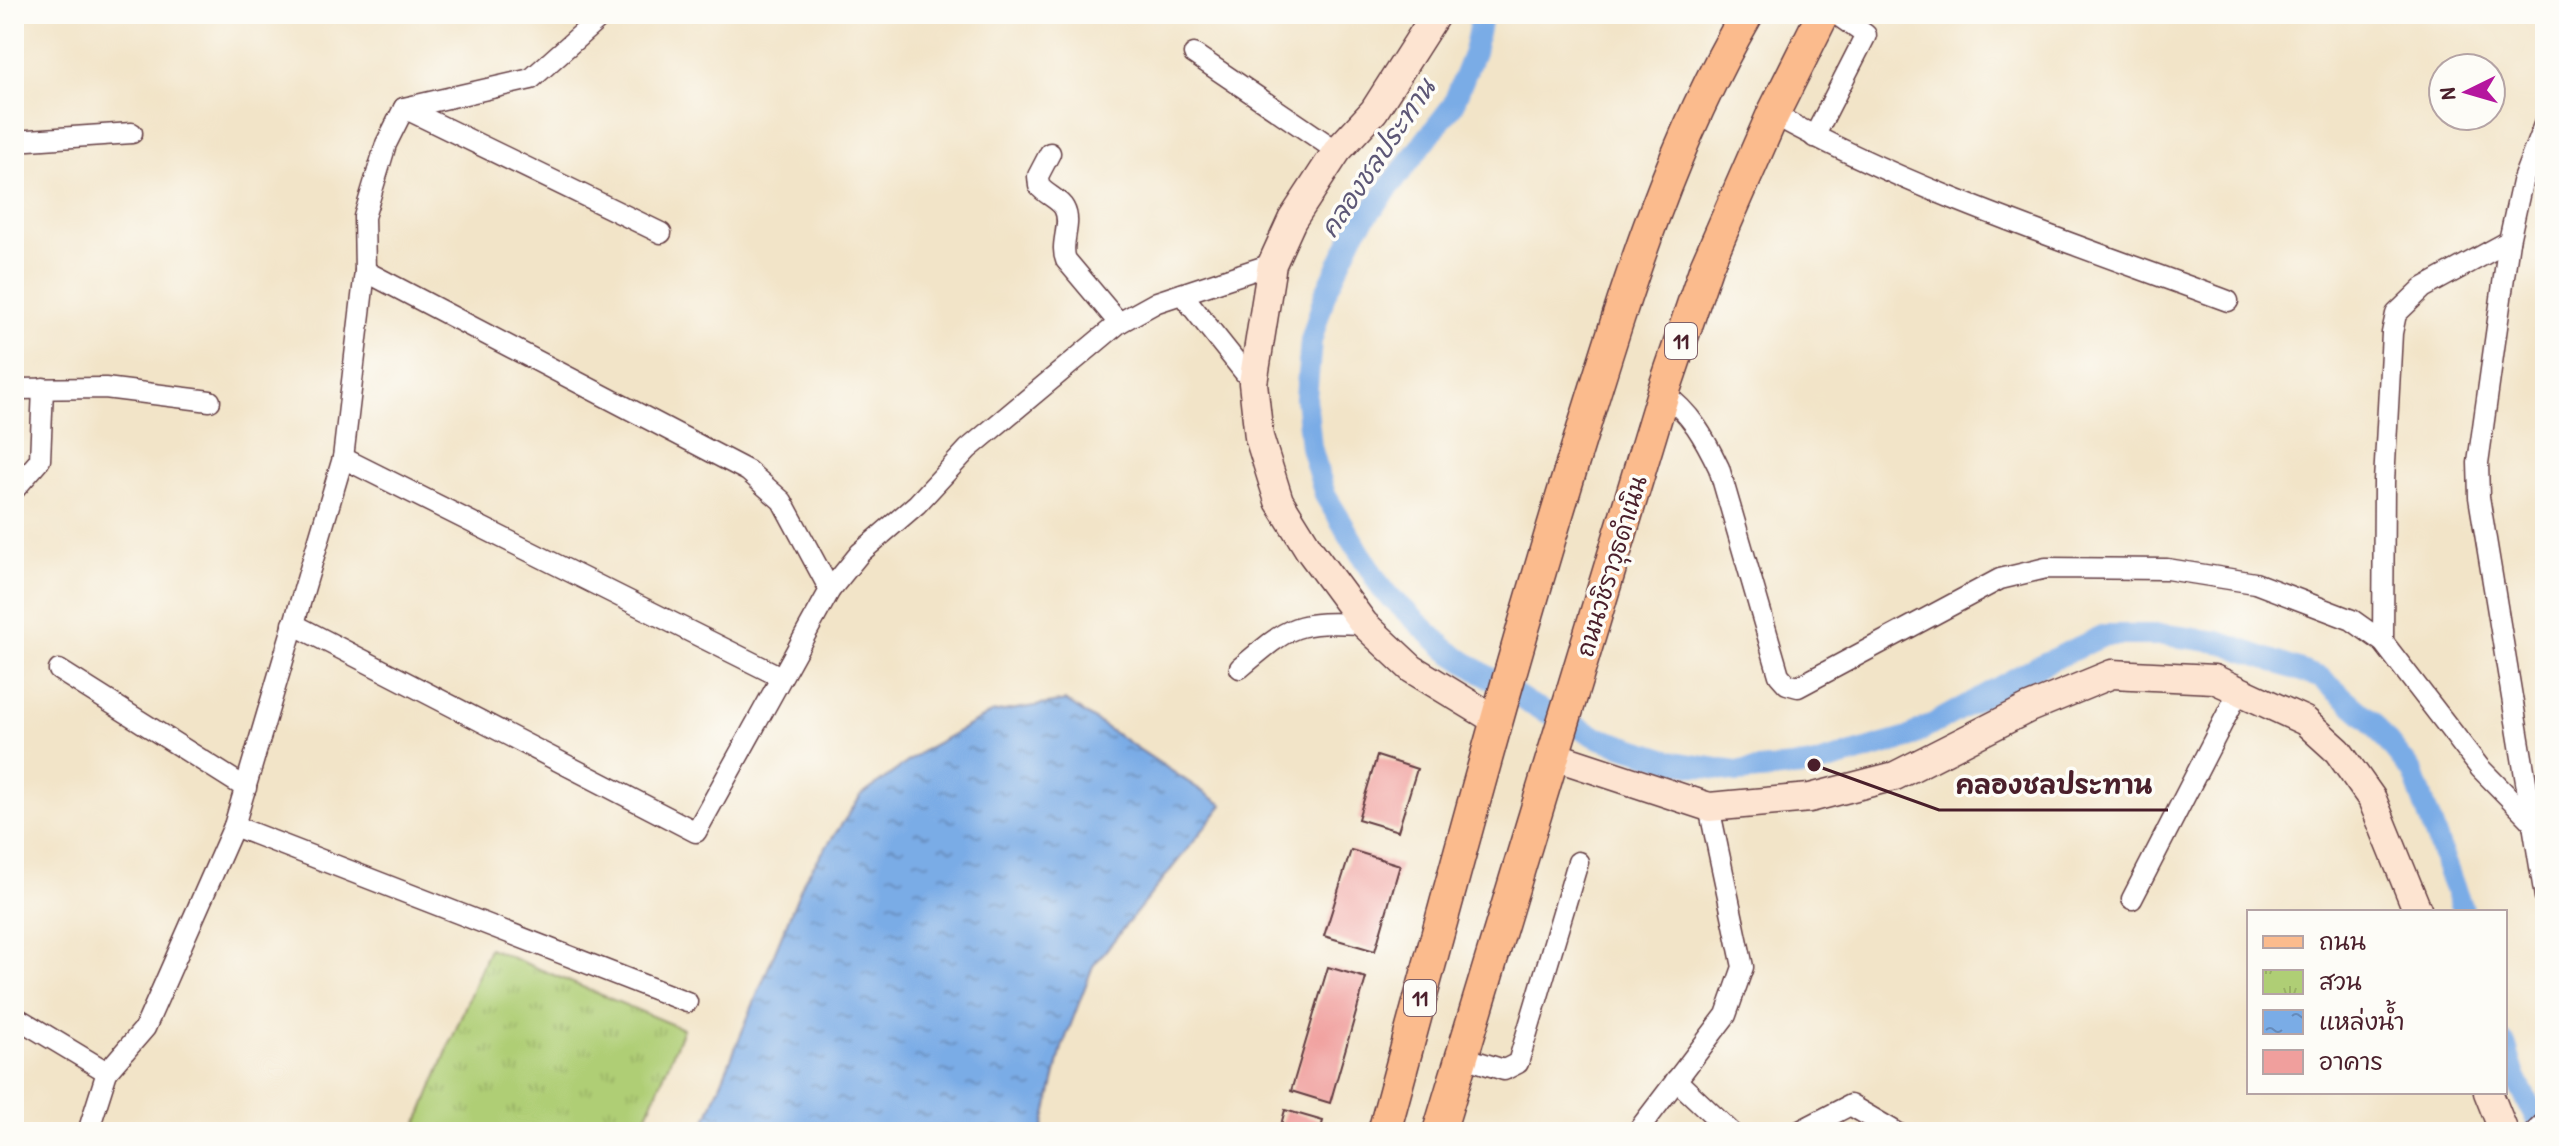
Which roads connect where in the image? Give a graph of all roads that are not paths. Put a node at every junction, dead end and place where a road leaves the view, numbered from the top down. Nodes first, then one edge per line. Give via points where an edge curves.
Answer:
1 (604, 14) edge
2 (1435, 14) edge
3 (1747, 14) edge
4 (1823, 14) edge
5 (1836, 14) edge
6 (1194, 54) dead end
7 (404, 108) junction
8 (1773, 114) junction
9 (2545, 122) edge
10 (132, 133) dead end
11 (1814, 137) junction
12 (14, 141) edge
13 (1337, 151) junction
14 (1050, 153) dead end
15 (661, 233) dead end
16 (2509, 241) junction
17 (1272, 264) junction
18 (365, 271) junction
19 (1182, 294) junction
20 (2228, 301) dead end
21 (1119, 323) junction
22 (1253, 383) junction
23 (43, 388) junction
24 (14, 389) edge
25 (1663, 393) junction
26 (210, 401) dead end
27 (343, 458) junction
28 (14, 490) edge
29 (830, 590) junction
30 (293, 624) junction
31 (1364, 624) junction
32 (2383, 642) junction
33 (1240, 668) dead end
34 (59, 670) dead end
35 (781, 677) junction
36 (2239, 691) junction
37 (1494, 719) junction
38 (1554, 756) junction
39 (246, 788) junction
40 (1709, 807) junction
41 (2535, 824) junction
42 (234, 826) junction
43 (1578, 862) dead end
44 (2545, 897) edge
45 (2132, 899) dead end
46 (2417, 910) edge
47 (687, 1002) dead end
48 (14, 1016) edge
49 (1463, 1057) junction
50 (107, 1072) junction
51 (1676, 1080) junction
52 (2489, 1094) edge
53 (2545, 1122) edge
54 (1386, 1131) edge
55 (88, 1132) edge
56 (1439, 1132) edge
57 (1637, 1132) edge
58 (1731, 1132) edge
59 (1798, 1132) edge
60 (1896, 1132) edge
61 (2504, 1132) edge
62 (2535, 1132) edge

1 - 7 street via 531,79
2 - 13 street via 1374,111
3 - 37 main road, 11 via 1683,139 1644,235
4 - 8 main road, ถนนวชิราวุธดำเนิน / 11
5 - 11 street via 1866,35
6 - 13 street
7 - 15 street
7 - 18 street via 386,144 364,217
8 - 11 street
8 - 25 main road, ถนนวชิราวุธดำเนิน / 11 via 1706,267
9 - 16 street via 2522,182
10 - 12 street
11 - 20 street via 1996,215
13 - 17 street via 1292,220
14 - 21 street via 1038,176 1039,186 1063,205 1066,260
16 - 32 street via 2423,288 2396,314 2384,482
16 - 41 street via 2478,463 2479,497
17 - 19 street
17 - 22 street
18 - 27 street
18 - 29 street via 748,471 782,501
19 - 21 street
19 - 22 street
21 - 29 street via 968,449 917,504 860,553
22 - 31 street via 1259,437 1279,501
23 - 24 street
23 - 26 street via 105,388
23 - 28 street via 40,460
25 - 32 street via 1684,408 1719,468 1779,675 1787,684 1798,687 2000,579 2046,568 2167,569 2255,583 2352,620
25 - 38 main road, ถนนวชิราวุธดำเนิน / 11
27 - 30 street
27 - 35 street
29 - 35 street
30 - 35 street via 696,832
30 - 39 street
31 - 33 street via 1316,623 1285,630
31 - 37 street via 1412,669
32 - 41 street via 2480,768
34 - 39 street
36 - 40 street via 2214,679 2112,674 2029,708 1895,776 1810,798
36 - 45 street
36 - 46 street via 2305,721 2338,751 2372,799
37 - 54 main road, 11
38 - 40 street
38 - 49 main road, ถนนวชิราวุธดำเนิน / 11
39 - 42 street
40 - 51 street via 1743,967 1726,1015
41 - 44 street
42 - 47 street
42 - 50 street via 145,1028
43 - 49 street via 1518,1063 1504,1070
48 - 50 street
49 - 56 main road, ถนนวชิราวุธดำเนิน / 11
50 - 55 street
51 - 57 street
51 - 58 street
52 - 61 street
53 - 62 street
59 - 60 street via 1850,1105

